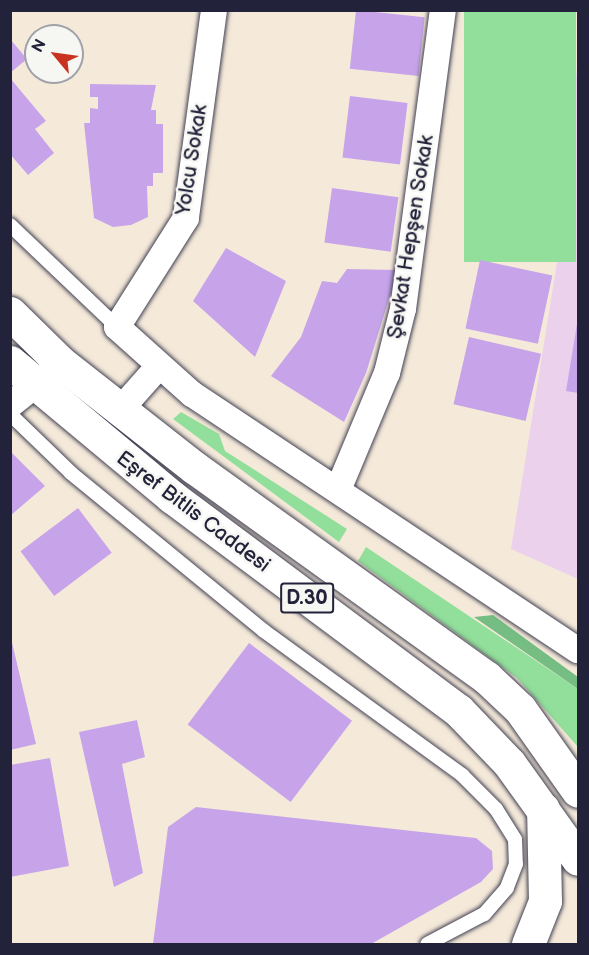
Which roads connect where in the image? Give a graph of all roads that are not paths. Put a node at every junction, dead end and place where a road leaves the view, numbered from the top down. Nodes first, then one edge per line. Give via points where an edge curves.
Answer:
1 (214, 10) edge
2 (443, 10) edge
3 (10, 225) edge
4 (10, 313) edge
5 (117, 327) junction
6 (10, 362) edge
7 (61, 363) junction
8 (159, 367) junction
9 (23, 396) edge
10 (120, 410) junction
11 (10, 414) edge
12 (338, 489) junction
13 (575, 642) edge
14 (579, 790) edge
15 (543, 807) junction
16 (579, 859) edge
17 (427, 945) edge
18 (528, 945) edge

1 - 5 street, Yolcu Sokak via 186,218
2 - 12 street, Şevkat Hepşen Sokak via 403,309 387,373
3 - 5 lane
4 - 7 main road, Eşref Bitlis Caddesi / D.30
5 - 8 street
6 - 9 main road, Eşref Bitlis Caddesi / D.30
7 - 9 street
7 - 10 main road, Eşref Bitlis Caddesi / D.30
8 - 10 street
8 - 12 street
9 - 15 main road, Eşref Bitlis Caddesi / D.30 via 172,497 458,710
10 - 14 main road, Eşref Bitlis Caddesi / D.30 via 486,677 520,709
11 - 17 lane via 71,473 264,631 462,776 496,809 515,839 516,864 507,888 484,914
12 - 13 street
15 - 16 main road, Eşref Bitlis Caddesi / D.30
15 - 18 main road via 545,901

